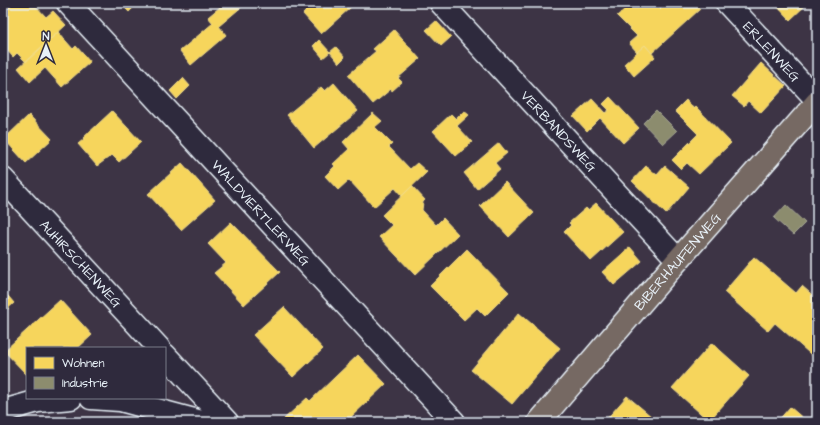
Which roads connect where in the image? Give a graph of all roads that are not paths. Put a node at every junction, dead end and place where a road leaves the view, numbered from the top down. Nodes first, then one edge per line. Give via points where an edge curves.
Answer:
1 (68, 3) edge
2 (441, 3) edge
3 (727, 3) edge
4 (817, 101) edge
5 (3, 179) edge
6 (678, 260) junction
7 (157, 347) edge
8 (166, 356) edge
9 (60, 399) edge
10 (106, 399) edge
11 (3, 411) edge
12 (202, 422) edge
13 (227, 422) edge
14 (454, 422) edge
15 (539, 422) edge

1 - 14 street, WALDVIERTLERWEG
2 - 6 street, VERBANDSWEG
3 - 4 street, ERLENWEG
4 - 6 main road, BIBERHAUFENWEG
5 - 7 street, AUHIRSCHENWEG
6 - 15 main road, BIBERHAUFENWEG
8 - 13 street
9 - 11 street via 38,401
10 - 12 street via 120,400

